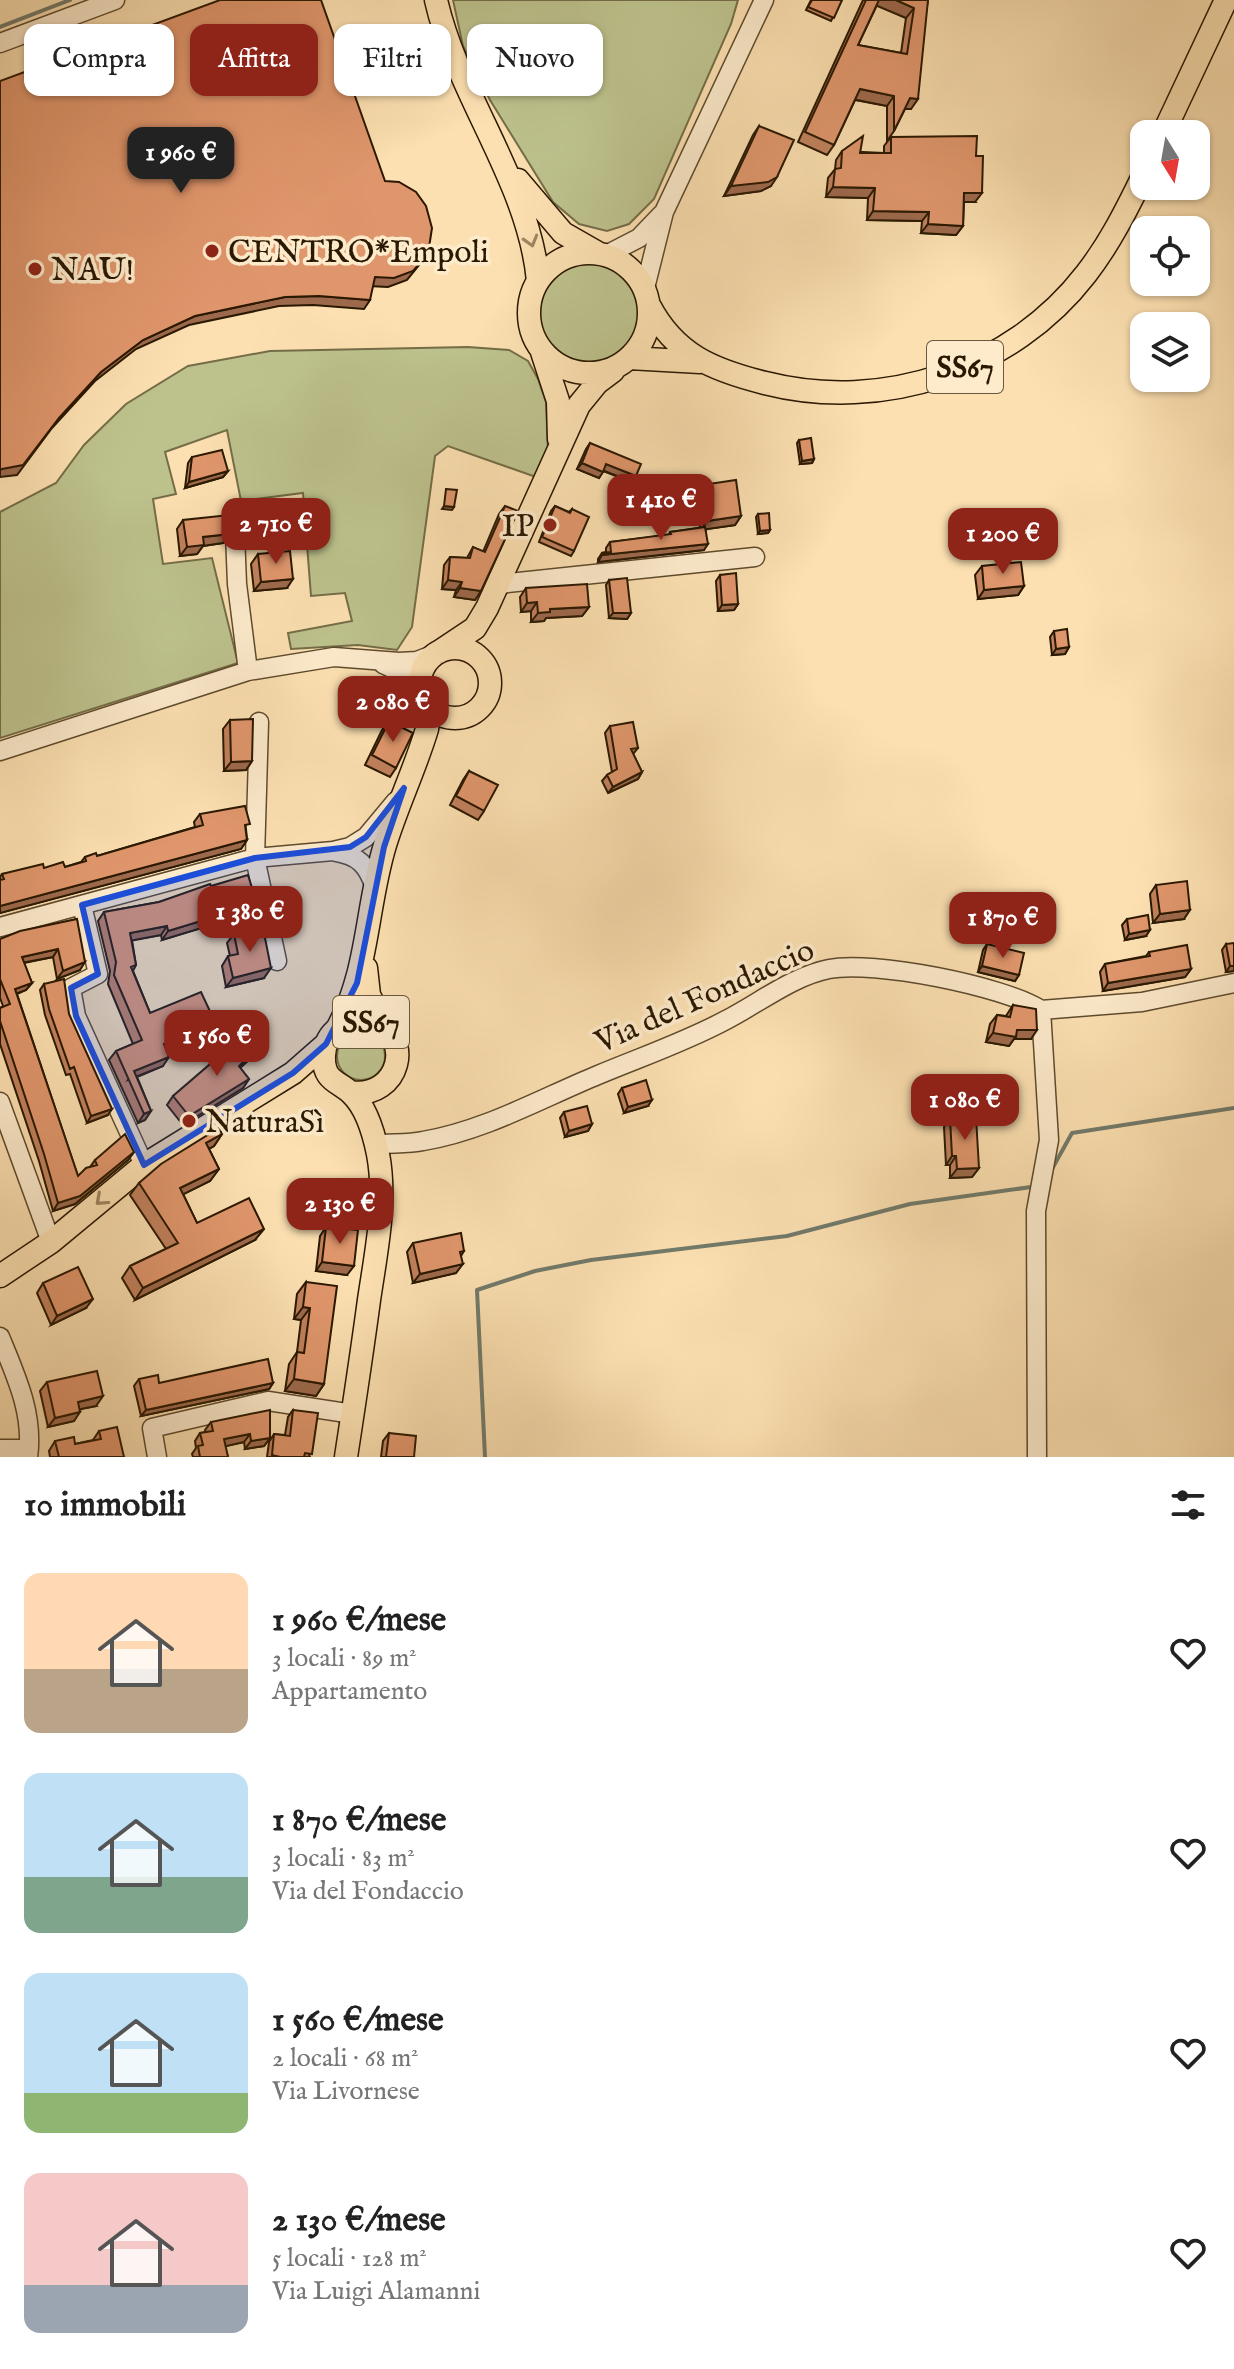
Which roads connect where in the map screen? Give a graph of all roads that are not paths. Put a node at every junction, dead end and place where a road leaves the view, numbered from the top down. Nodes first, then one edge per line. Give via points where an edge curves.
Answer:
1 (115, 0) edge
2 (764, 0) edge
3 (1226, 0) edge
4 (438, 11) edge
5 (0, 43) edge
6 (1170, 120) edge
7 (495, 151) junction
8 (1130, 200) edge
9 (664, 212) junction
10 (602, 254) junction
11 (538, 281) junction
12 (647, 297) junction
13 (540, 347) junction
14 (625, 361) junction
15 (703, 362) junction
16 (559, 449) junction
17 (234, 509) dead end
18 (755, 557) dead end
19 (499, 584) junction
20 (487, 608) junction
21 (437, 653) junction
22 (369, 659) junction
23 (487, 668) junction
24 (248, 671) junction
25 (423, 695) junction
26 (464, 717) junction
27 (259, 722) dead end
28 (0, 751) edge
29 (419, 755) junction
30 (404, 788) junction
31 (333, 851) junction
32 (255, 858) junction
33 (375, 887) junction
34 (82, 905) junction
35 (0, 927) edge
36 (365, 950) junction
37 (277, 961) dead end
38 (1234, 983) edge
39 (1041, 1010) junction
40 (387, 1031) junction
41 (331, 1037) junction
42 (386, 1084) junction
43 (350, 1092) junction
44 (0, 1102) edge
45 (380, 1151) junction
46 (144, 1165) junction
47 (51, 1242) junction
48 (0, 1276) edge
49 (0, 1337) edge
50 (353, 1414) junction
51 (0, 1449) edge
52 (29, 1453) edge
53 (157, 1457) edge
54 (346, 1457) edge
55 (1037, 1457) edge

1 - 5 street
2 - 9 street, SS67
3 - 6 main road
4 - 7 main road via 462,82
7 - 10 main road via 563,233
7 -> 11 main road via 522,210
8 - 15 main road, SS67 via 1106,247 1063,301 1024,334 968,366 904,386 853,393 784,388
9 - 10 street, SS67 via 639,238
9 - 12 street, SS67
10 - 11 main road, SS67 via 564,258
10 - 12 main road, SS67 via 635,273
11 - 13 main road, SS67 via 529,314
12 - 14 main road, SS67 via 648,328
12 - 15 main road, SS67 via 667,335
13 - 14 main road, SS67 via 574,371 597,373
13 - 16 main road, SS67 via 558,401
14 - 15 main road, SS67
14 - 16 main road, SS67 via 587,393
16 - 19 main road, SS67
17 - 24 street
18 - 19 street
19 - 20 main road, SS67
20 - 21 main road, SS67 via 475,628
20 - 23 main road, SS67
21 - 22 street via 417,661
21 - 23 main road via 449,648 472,652
21 - 25 main road, SS67 via 423,671
22 - 24 street via 325,658
22 - 25 street via 409,676
23 - 26 main road, SS67 via 487,698
24 - 28 street
25 - 26 main road via 441,715
25 - 29 main road, SS67 via 428,720
26 - 29 main road, SS67 via 443,727
27 - 32 street
29 - 30 main road, SS67
30 - 31 street via 366,837
30 - 33 main road, SS67
31 - 32 street
31 - 33 street via 360,859
32 - 34 street
32 - 37 street
33 - 36 main road, SS67
34 - 35 street
34 - 46 street via 98,974 71,988 76,1016
36 - 40 main road, SS67 via 369,995
36 - 41 main road, SS67 via 352,999
38 - 39 street via 1142,1002
39 - 45 street, Via del Fondaccio via 922,975 873,967 828,969 713,1027 543,1100 452,1135
39 - 55 street via 1049,1140 1036,1211
40 - 41 main road, SS67 via 357,1020
40 - 42 main road, SS67 via 397,1064
41 - 43 main road, SS67 via 325,1068 339,1087
41 - 46 main road via 293,1073
42 - 43 main road, SS67 via 369,1093
42 - 45 main road via 379,1111
43 - 45 main road
44 - 47 street
45 - 50 main road via 379,1232
46 -> 47 main road
47 - 48 main road
49 - 52 street via 27,1410
50 - 53 street via 268,1401 152,1428
50 - 54 main road
51 - 52 street

